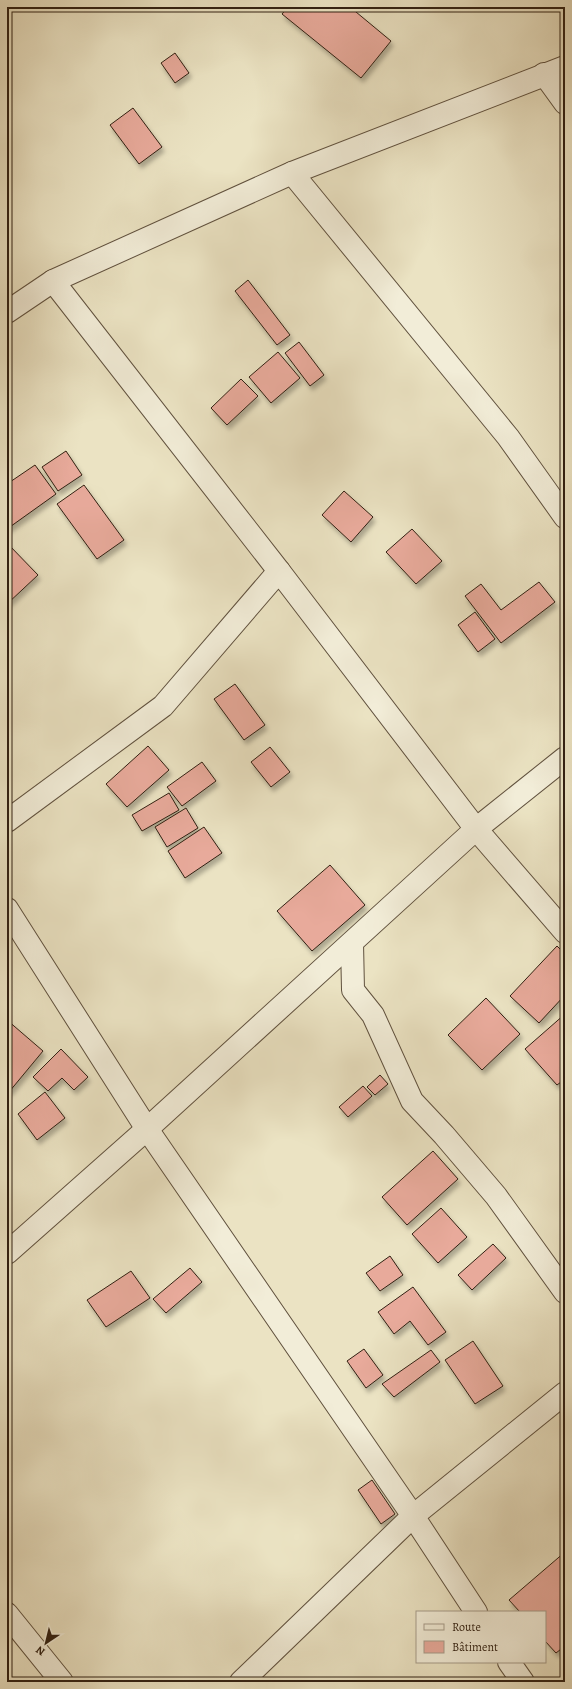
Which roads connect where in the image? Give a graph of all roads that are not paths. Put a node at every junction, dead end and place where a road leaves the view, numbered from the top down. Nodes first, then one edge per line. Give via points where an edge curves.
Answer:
1 (565, 67) edge
2 (544, 74) junction
3 (565, 104) edge
4 (292, 172) junction
5 (53, 280) junction
6 (7, 312) edge
7 (565, 516) edge
8 (279, 571) junction
9 (565, 758) edge
10 (7, 822) edge
11 (476, 829) junction
12 (7, 909) edge
13 (565, 932) edge
14 (352, 943) junction
15 (146, 1129) junction
16 (7, 1253) edge
17 (565, 1292) edge
18 (565, 1393) edge
19 (413, 1516) junction
20 (475, 1611) edge
21 (7, 1614) edge
22 (510, 1663) edge
23 (62, 1682) edge
24 (241, 1682) edge
25 (523, 1682) edge

1 - 2 street
2 - 3 street
2 - 4 street
4 - 5 street
4 - 7 street via 508,437
5 - 6 street
5 - 8 street
8 - 10 street via 163,706
8 - 11 street
9 - 11 street
11 - 13 street
11 - 14 street
12 - 15 street
14 - 15 street
14 - 17 street via 353,990 373,1015 412,1101 496,1196
15 - 16 street
15 - 19 street
18 - 19 street
19 - 20 street
19 - 24 street
21 - 23 street
22 - 25 street

